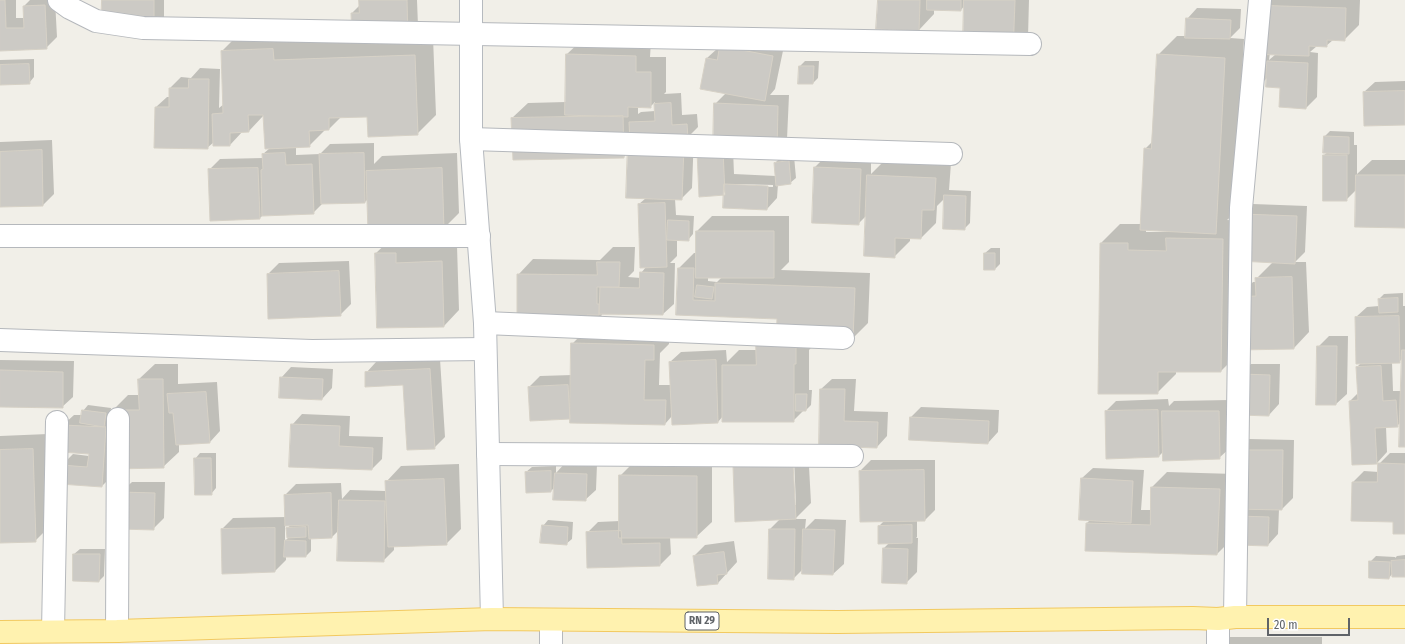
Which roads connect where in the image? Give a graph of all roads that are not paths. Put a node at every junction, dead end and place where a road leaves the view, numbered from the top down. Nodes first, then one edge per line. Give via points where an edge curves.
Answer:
1 (59, 0) edge
2 (471, 0) edge
3 (1260, 0) edge
4 (472, 34) junction
5 (1030, 44) dead end
6 (471, 139) junction
7 (951, 154) dead end
8 (0, 236) edge
9 (479, 236) junction
10 (485, 323) junction
11 (844, 338) dead end
12 (0, 340) edge
13 (486, 349) junction
14 (118, 419) dead end
15 (57, 422) dead end
16 (488, 454) junction
17 (852, 456) dead end
18 (1405, 617) edge
19 (1226, 618) junction
20 (492, 619) junction
21 (551, 620) junction
22 (53, 631) junction
23 (118, 631) junction
24 (0, 632) edge
25 (551, 644) edge
26 (1218, 644) edge

1 - 4 street via 96,21 143,28
2 - 4 street
3 - 19 street via 1241,208
4 - 5 street
4 - 6 street
6 - 7 street
6 - 9 street
8 - 9 street
9 - 10 street
10 - 11 street
10 - 13 street
12 - 13 street via 312,351
13 - 16 street
14 - 23 street
15 - 22 street
16 - 17 street
16 - 20 street
18 - 19 main road, RN 29
19 - 21 main road, RN 29 via 838,622
19 - 26 street
20 - 21 main road, RN 29
20 - 23 main road, RN 29
21 - 25 street
22 - 23 main road, RN 29
22 - 24 main road, RN 29

